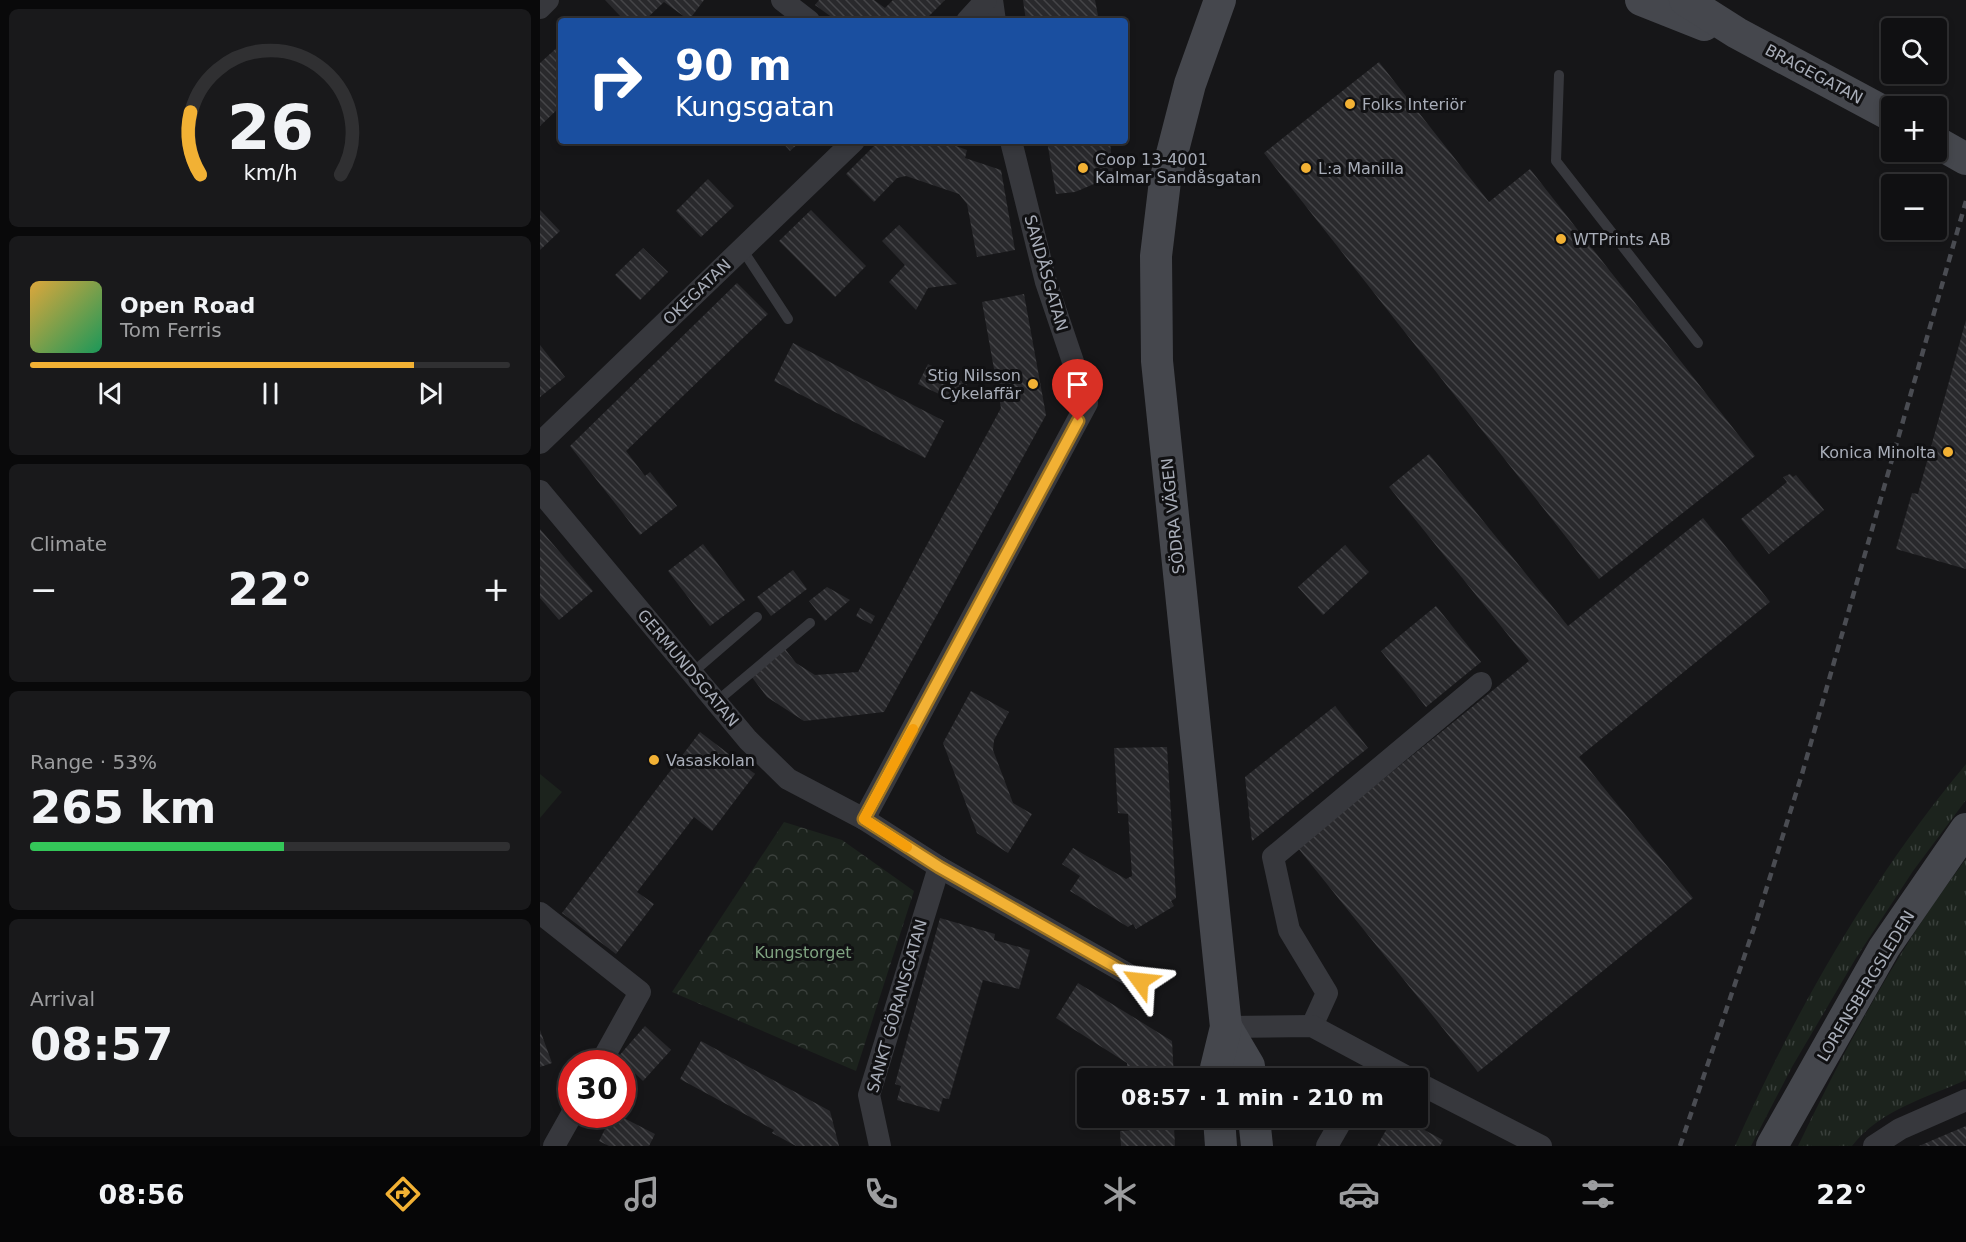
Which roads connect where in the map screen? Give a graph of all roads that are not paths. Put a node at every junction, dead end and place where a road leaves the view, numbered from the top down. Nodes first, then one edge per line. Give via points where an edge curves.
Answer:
1 (548, 0) edge
2 (782, 0) edge
3 (986, 0) edge
4 (992, 0) edge
5 (1641, 0) edge
6 (1685, 0) edge
7 (1221, 4) edge
8 (540, 8) edge
9 (805, 18) edge
10 (971, 18) edge
11 (995, 18) edge
12 (1737, 33) junction
13 (1559, 75) dead end
14 (1881, 110) edge
15 (851, 144) edge
16 (1012, 144) edge
17 (1947, 148) edge
18 (1966, 159) edge
19 (742, 249) junction
20 (788, 319) dead end
21 (1698, 343) dead end
22 (540, 443) edge
23 (540, 491) edge
24 (757, 617) dead end
25 (810, 623) dead end
26 (692, 673) junction
27 (1481, 683) dead end
28 (716, 702) junction
29 (864, 819) junction
30 (1966, 829) edge
31 (939, 867) junction
32 (540, 913) edge
33 (1140, 981) dead end
34 (1312, 1026) junction
35 (1226, 1027) junction
36 (608, 1050) edge
37 (1216, 1068) edge
38 (1248, 1068) edge
39 (1366, 1068) edge
40 (1428, 1088) edge
41 (1966, 1100) edge
42 (564, 1128) edge
43 (1220, 1128) edge
44 (1255, 1128) edge
45 (1337, 1128) edge
46 (554, 1146) edge
47 (880, 1146) edge
48 (1221, 1146) edge
49 (1257, 1146) edge
50 (1327, 1146) edge
51 (1541, 1146) edge
52 (1772, 1146) edge
53 (1874, 1146) edge

1 - 8 street
2 - 9 street
3 - 10 street
4 - 11 street
5 - 12 main road, BRAGEGATAN via 1699,24
6 - 12 main road, BRAGEGATAN
7 - 35 main road, SÖDRA VÄGEN via 1190,84 1178,129 1165,181 1156,256 1157,361
12 - 14 main road, BRAGEGATAN
13 - 21 lane via 1556,161
15 - 19 street, OKEGATAN
16 - 29 street, SANDÅSGATAN via 1046,282 1087,403
17 - 18 main road
19 - 20 lane
19 - 22 street, OKEGATAN
23 - 26 street, GERMUNDSGATAN
24 - 26 lane
25 - 28 lane
26 - 28 street, GERMUNDSGATAN
27 - 34 street via 1273,857 1289,930 1327,993
28 - 29 street, GERMUNDSGATAN via 788,779
29 - 31 street, GERMUNDSGATAN
30 - 52 main road, LORENSBERGSLEDEN via 1884,948
31 - 33 street, GERMUNDSGATAN
31 - 47 street, SANKT GÖRANSGATAN via 868,1095
32 - 36 street via 640,992
34 - 35 street
34 - 39 street
35 - 37 main road, SÖDRA VÄGEN
35 - 38 main road, SÖDRA VÄGEN
40 - 51 street
41 - 53 street via 1899,1129
42 - 46 street
43 - 48 main road
44 - 49 main road
45 - 50 street

